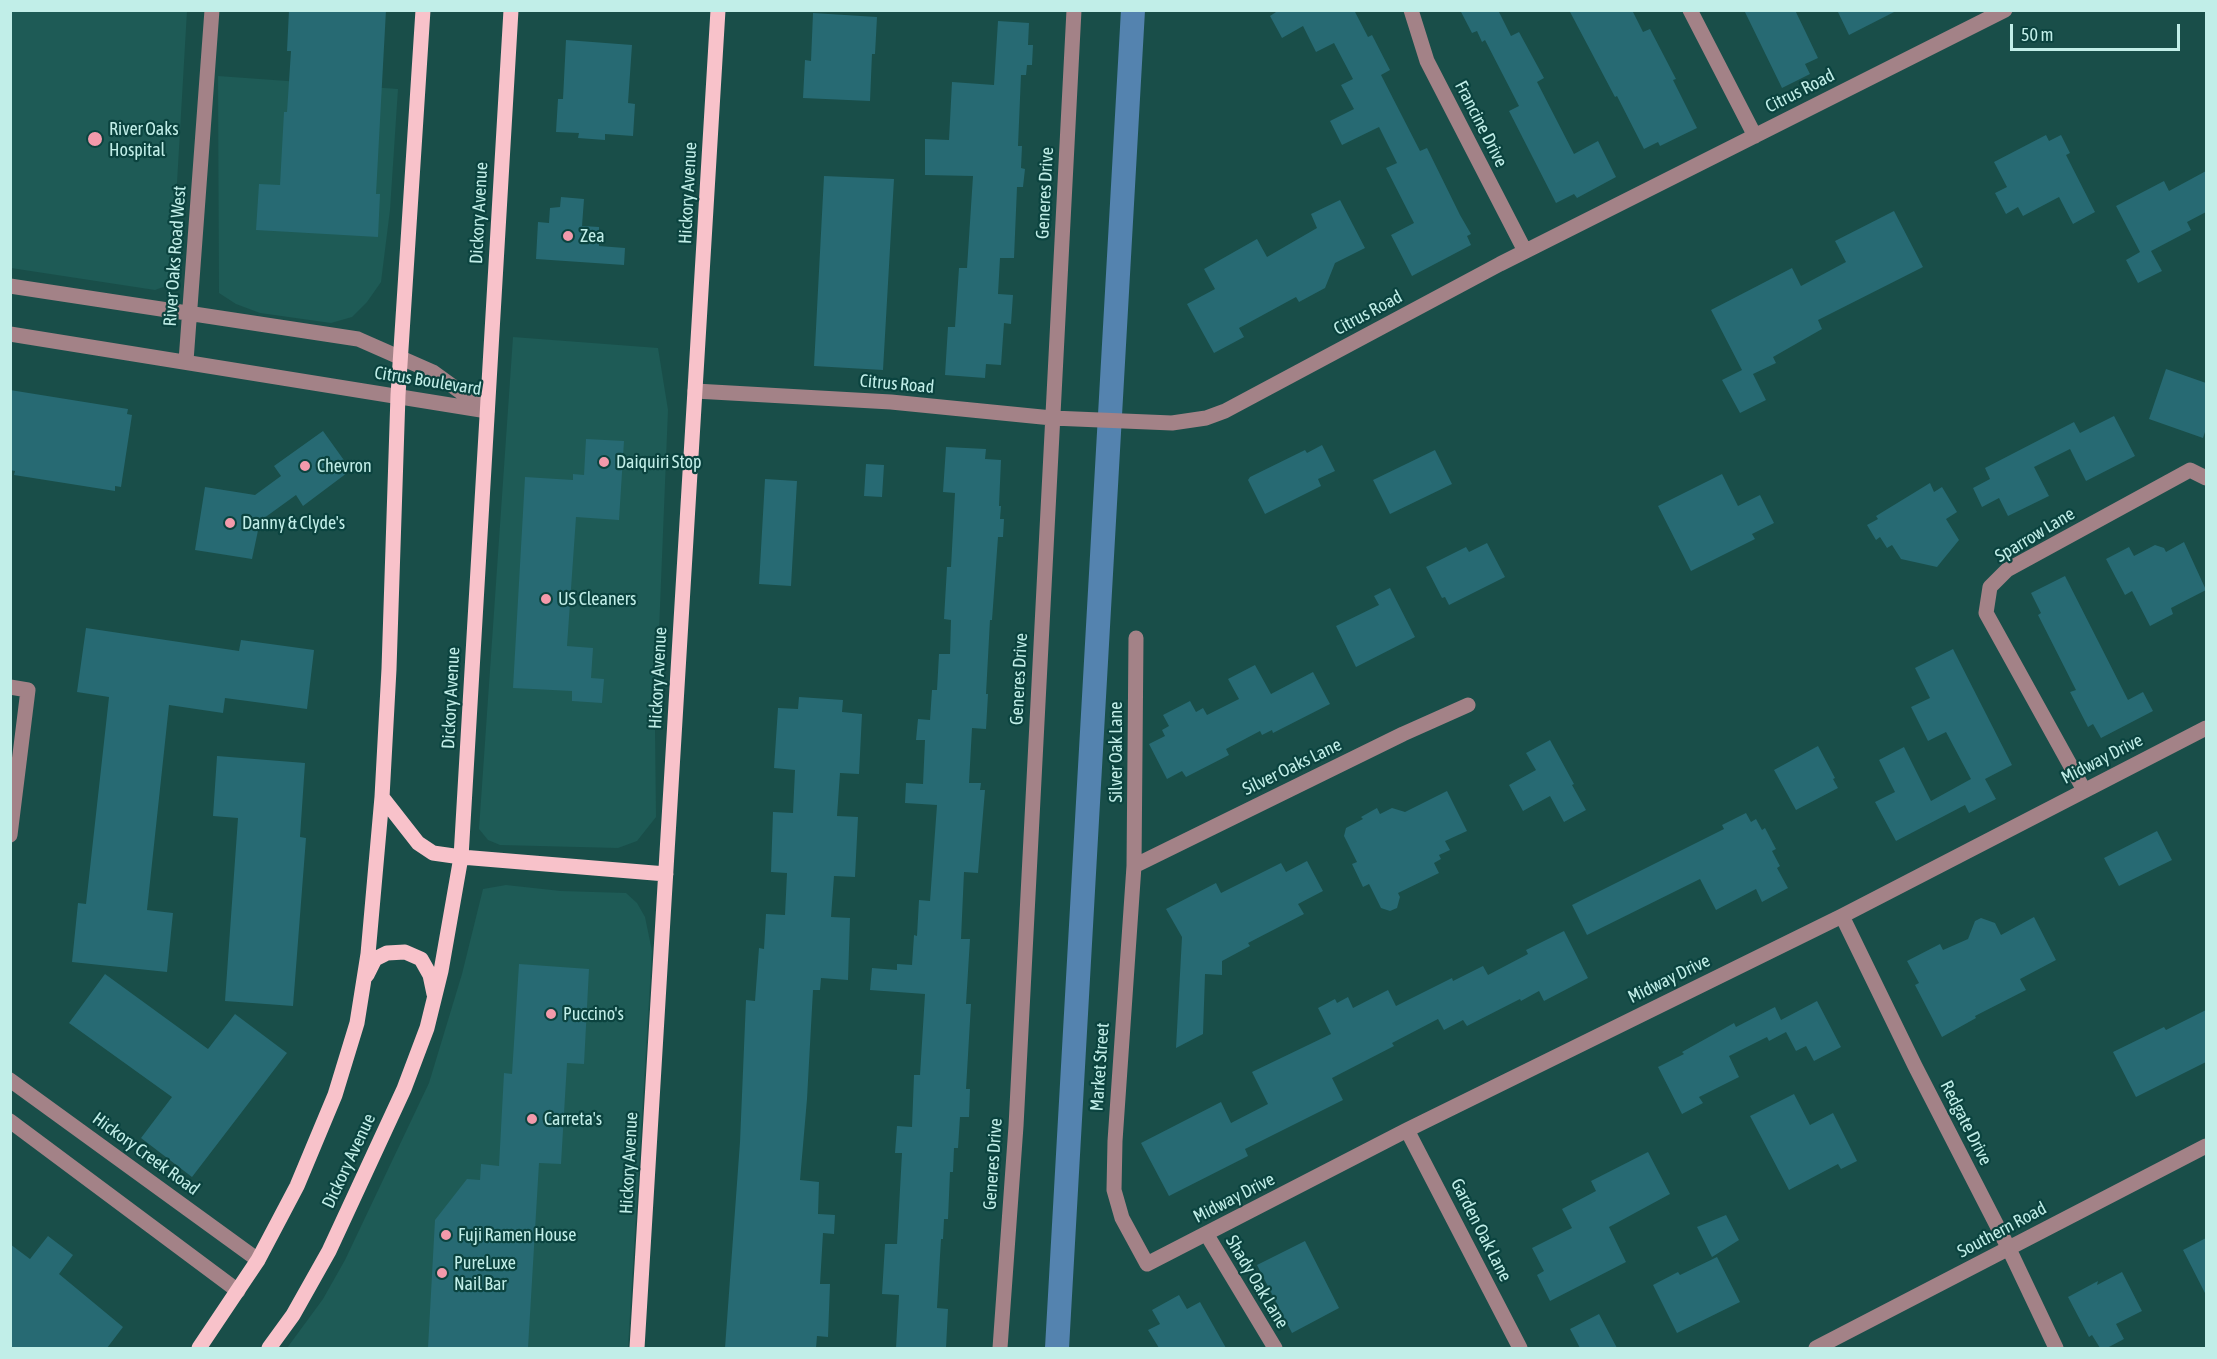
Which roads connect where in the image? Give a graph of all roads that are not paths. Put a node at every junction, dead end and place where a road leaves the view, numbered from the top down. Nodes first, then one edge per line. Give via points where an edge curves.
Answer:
1 (212, 10) edge
2 (423, 10) edge
3 (511, 10) edge
4 (718, 10) edge
5 (1074, 10) edge
6 (1411, 10) edge
7 (1690, 10) edge
8 (2005, 10) edge
9 (1973, 17) edge
10 (1755, 136) junction
11 (1525, 251) junction
12 (10, 286) edge
13 (191, 314) junction
14 (10, 334) edge
15 (400, 357) junction
16 (186, 361) junction
17 (696, 391) junction
18 (398, 396) junction
19 (487, 411) junction
20 (1059, 418) junction
21 (2206, 478) edge
22 (1136, 638) dead end
23 (10, 687) edge
24 (1468, 705) dead end
25 (2206, 728) edge
26 (2084, 790) junction
27 (382, 797) junction
28 (10, 835) edge
29 (461, 857) junction
30 (1134, 866) junction
31 (666, 874) junction
32 (1842, 916) junction
33 (363, 982) junction
34 (435, 997) junction
35 (10, 1080) edge
36 (10, 1121) edge
37 (1407, 1130) junction
38 (2206, 1146) edge
39 (1207, 1235) junction
40 (2009, 1249) junction
41 (258, 1260) junction
42 (1147, 1264) joint
43 (238, 1291) junction
44 (199, 1348) edge
45 (269, 1348) edge
46 (637, 1348) edge
47 (1000, 1348) edge
48 (1275, 1348) edge
49 (1520, 1348) edge
50 (1816, 1348) edge
51 (2056, 1348) edge

1 - 13 street, River Oaks Road West
2 - 15 main road, Dickory Avenue
3 - 19 main road, Dickory Avenue
4 - 17 main road, Hickory Avenue
5 - 20 street, Generes Drive
6 - 11 street, Francine Drive via 1427,61
7 - 10 street
8 - 9 street, Citrus Road
9 - 10 street, Citrus Road
10 - 11 street, Citrus Road
11 - 20 street, Citrus Road via 1206,418 1140,423
12 - 13 street, Citrus Boulevard
13 - 15 street, Citrus Boulevard via 358,339
13 - 16 street, River Oaks Road West
14 - 16 street, Citrus Boulevard
15 - 18 main road, Dickory Avenue
15 - 19 street, Citrus Boulevard via 433,372
16 - 18 street, Citrus Boulevard
17 - 20 street, Citrus Road via 891,402
17 - 31 main road, Hickory Avenue
18 - 19 street, Citrus Boulevard
18 - 27 main road, Dickory Avenue
19 - 29 main road, Dickory Avenue
20 - 47 street, Generes Drive
21 - 26 street, Sparrow Lane via 2190,470 2007,570 1990,587 1986,613
22 - 30 street, Silver Oak Lane
23 - 28 street via 28,690
24 - 30 street, Silver Oaks Lane
25 - 26 street, Midway Drive
26 - 32 street, Midway Drive
27 - 29 main road via 418,843 433,853
27 - 33 main road, Dickory Avenue
29 - 31 main road
29 - 34 main road, Dickory Avenue
30 - 42 street, Market Street via 1114,1141 1114,1190 1122,1218
31 - 46 main road, Hickory Avenue
32 - 37 street, Midway Drive
32 - 40 street, Redgate Drive
33 - 34 main road via 375,959 387,953 405,952 421,959
33 - 41 main road, Dickory Avenue via 357,1023 335,1095 297,1186
34 - 45 main road, Dickory Avenue via 404,1089 329,1251 293,1315
35 - 41 street, Hickory Creek Road
36 - 43 street
37 - 39 street, Midway Drive
37 - 49 street, Garden Oak Lane
38 - 40 street, Southern Road
39 - 42 street, Midway Drive
39 - 48 street, Shady Oak Lane
40 - 50 street, Southern Road
40 - 51 street, Redgate Drive
41 - 43 main road, Dickory Avenue
43 - 44 main road, Dickory Avenue

